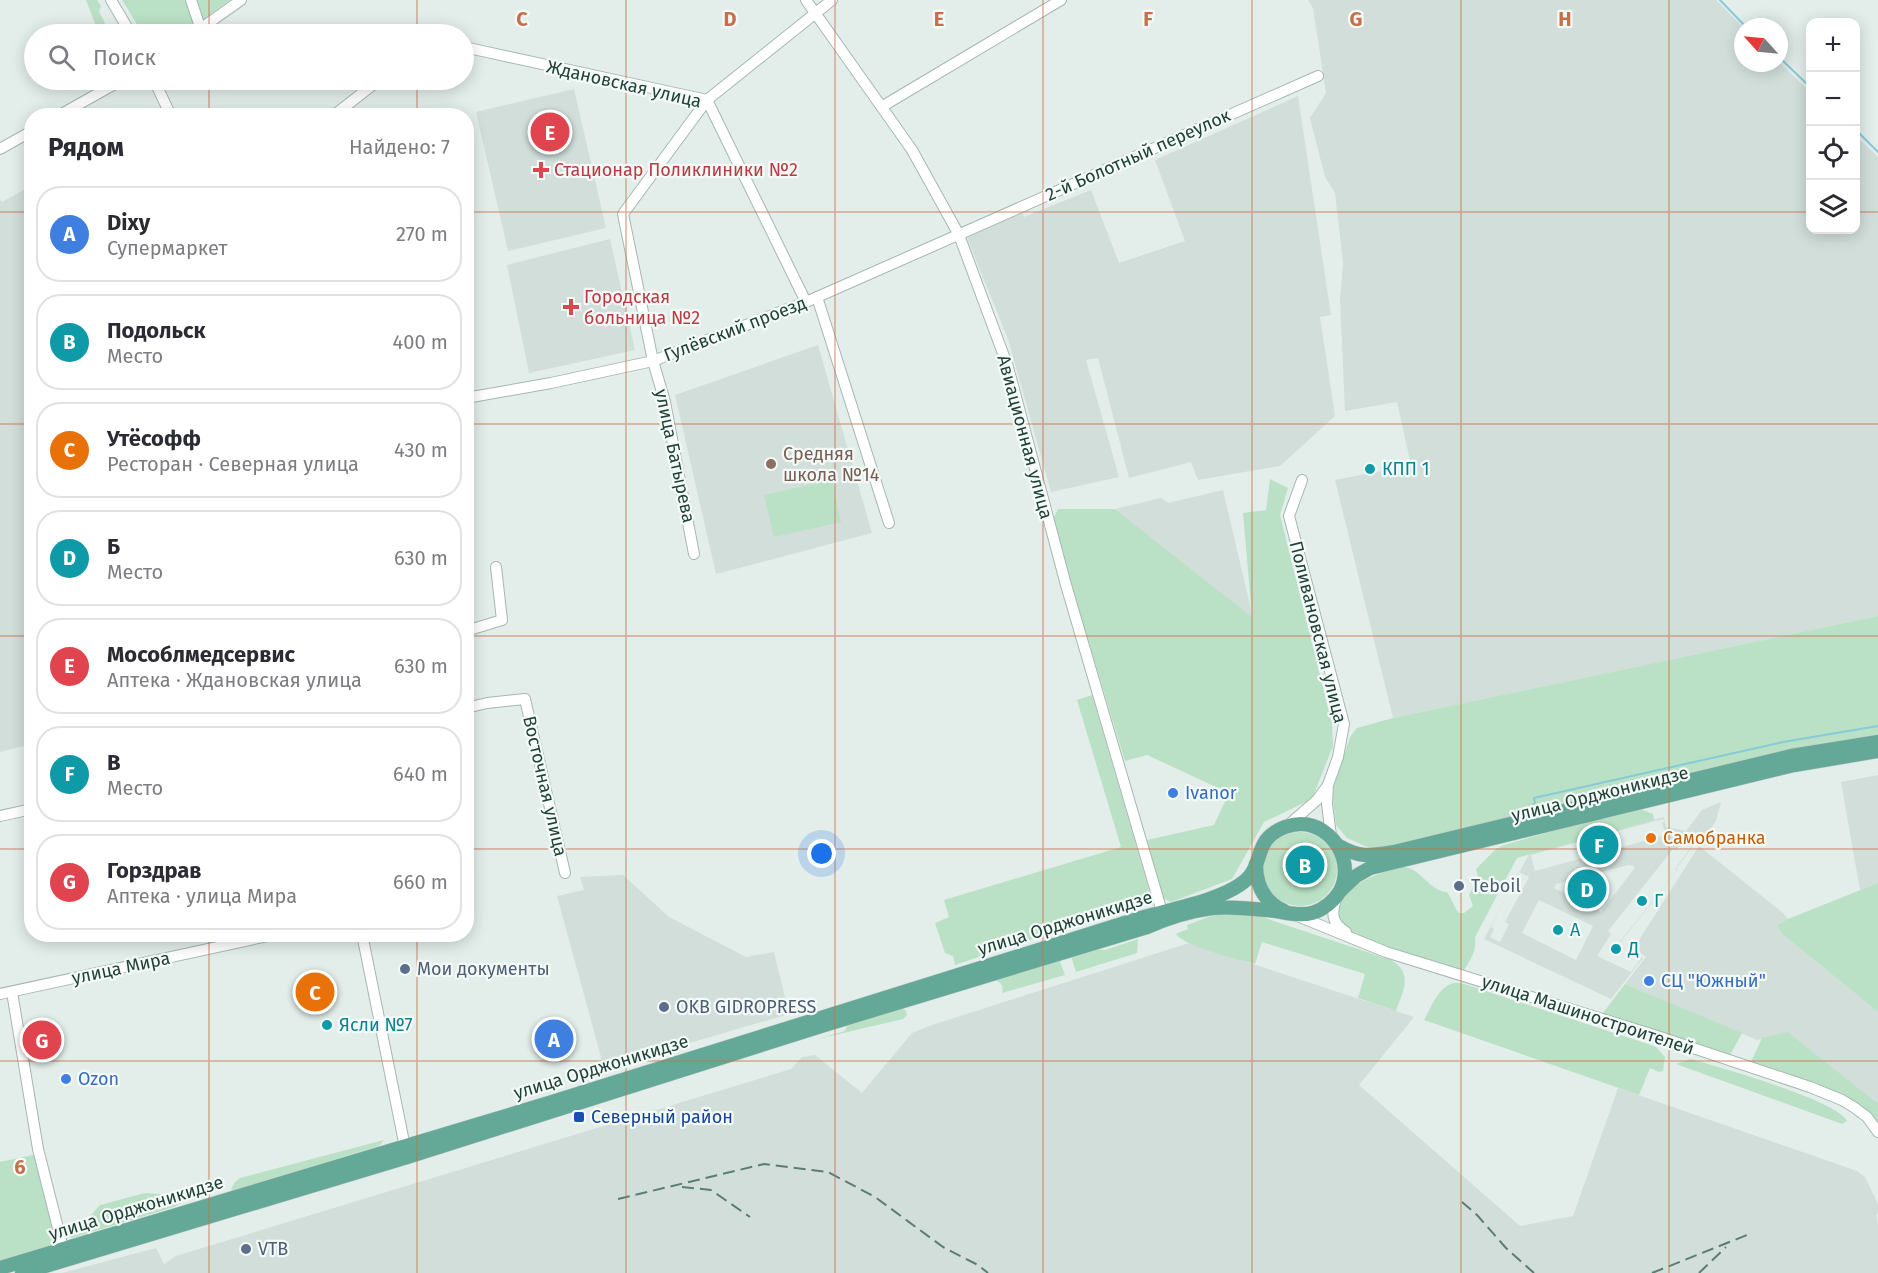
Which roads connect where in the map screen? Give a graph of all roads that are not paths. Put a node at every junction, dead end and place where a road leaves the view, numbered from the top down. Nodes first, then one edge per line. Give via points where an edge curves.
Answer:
1 (111, 0) edge
2 (190, 0) edge
3 (240, 0) edge
4 (806, 0) edge
5 (832, 0) edge
6 (1061, 0) edge
7 (816, 12) junction
8 (125, 24) edge
9 (195, 24) edge
10 (208, 24) edge
11 (474, 49) edge
12 (1318, 76) dead end
13 (104, 90) edge
14 (159, 90) edge
15 (366, 90) edge
16 (707, 100) junction
17 (883, 106) junction
18 (72, 108) edge
19 (167, 108) edge
20 (343, 108) edge
21 (24, 135) edge
22 (0, 148) edge
23 (959, 235) junction
24 (817, 297) junction
25 (806, 302) junction
26 (653, 361) junction
27 (474, 397) edge
28 (1302, 480) dead end
29 (889, 523) dead end
30 (694, 554) dead end
31 (496, 567) dead end
32 (474, 629) edge
33 (474, 706) edge
34 (1878, 742) edge
35 (1878, 751) edge
36 (1328, 785) junction
37 (24, 811) edge
38 (0, 816) edge
39 (1286, 826) junction
40 (1335, 841) junction
41 (1256, 862) junction
42 (565, 873) dead end
43 (1339, 893) junction
44 (1212, 903) junction
45 (1162, 912) junction
46 (1289, 913) junction
47 (240, 942) edge
48 (364, 942) edge
49 (1386, 952) junction
50 (12, 992) junction
51 (0, 994) edge
52 (1878, 1132) edge
53 (406, 1151) junction
54 (64, 1254) junction
55 (0, 1268) edge
56 (22, 1273) edge

1 - 8 street
2 - 9 street
3 - 10 street
4 - 7 street, Авиационная улица
5 - 7 street, улица Батырева
6 - 17 street
7 - 16 street, улица Батырева
7 - 17 street, Авиационная улица
11 - 16 street, Ждановская улица
12 - 23 street, 2-й Болотный переулок
13 - 18 street
14 - 19 street
15 - 20 street
16 - 25 street, Ждановская улица
16 - 26 street, улица Батырева via 623,214
17 - 23 street, Авиационная улица
21 - 22 street
23 - 24 street, Гулёвский проезд
23 - 45 street, Авиационная улица via 1008,367 1066,585
24 - 25 street, Гулёвский проезд
24 - 29 street
25 - 26 street, Гулёвский проезд
26 - 27 street, Гулёвский проезд
26 - 30 street, улица Батырева via 665,402
28 - 36 street, Поливановская улица via 1289,516 1344,724
31 - 32 street via 502,620
33 - 42 street, Восточная улица via 525,699
34 - 40 main road, улица Орджоникидзе via 1791,756 1394,852 1353,854
35 - 43 main road, улица Орджоникидзе via 1794,765 1370,868
36 - 39 street via 1317,800
36 - 40 street via 1327,804
37 - 38 street
39 - 40 main road via 1310,825
39 - 41 main road via 1266,840
40 - 43 main road via 1344,857 1345,869
41 - 44 main road via 1249,876
41 - 46 main road via 1259,888 1277,908
43 - 46 main road via 1312,913
43 - 49 street via 1333,918 1337,927
44 - 45 main road, улица Орджоникидзе
44 - 46 main road
44 - 53 main road, улица Орджоникидзе via 1147,927
45 - 53 main road, улица Орджоникидзе
46 - 49 street, улица Машиностроителей
47 - 50 street, улица Мира
48 - 53 street
49 - 52 street, улица Машиностроителей via 1810,1087 1855,1108
50 - 51 street, улица Мира
50 - 54 street via 38,1149
53 - 54 main road, улица Орджоникидзе
54 - 55 main road, улица Орджоникидзе
54 - 56 main road, улица Орджоникидзе

